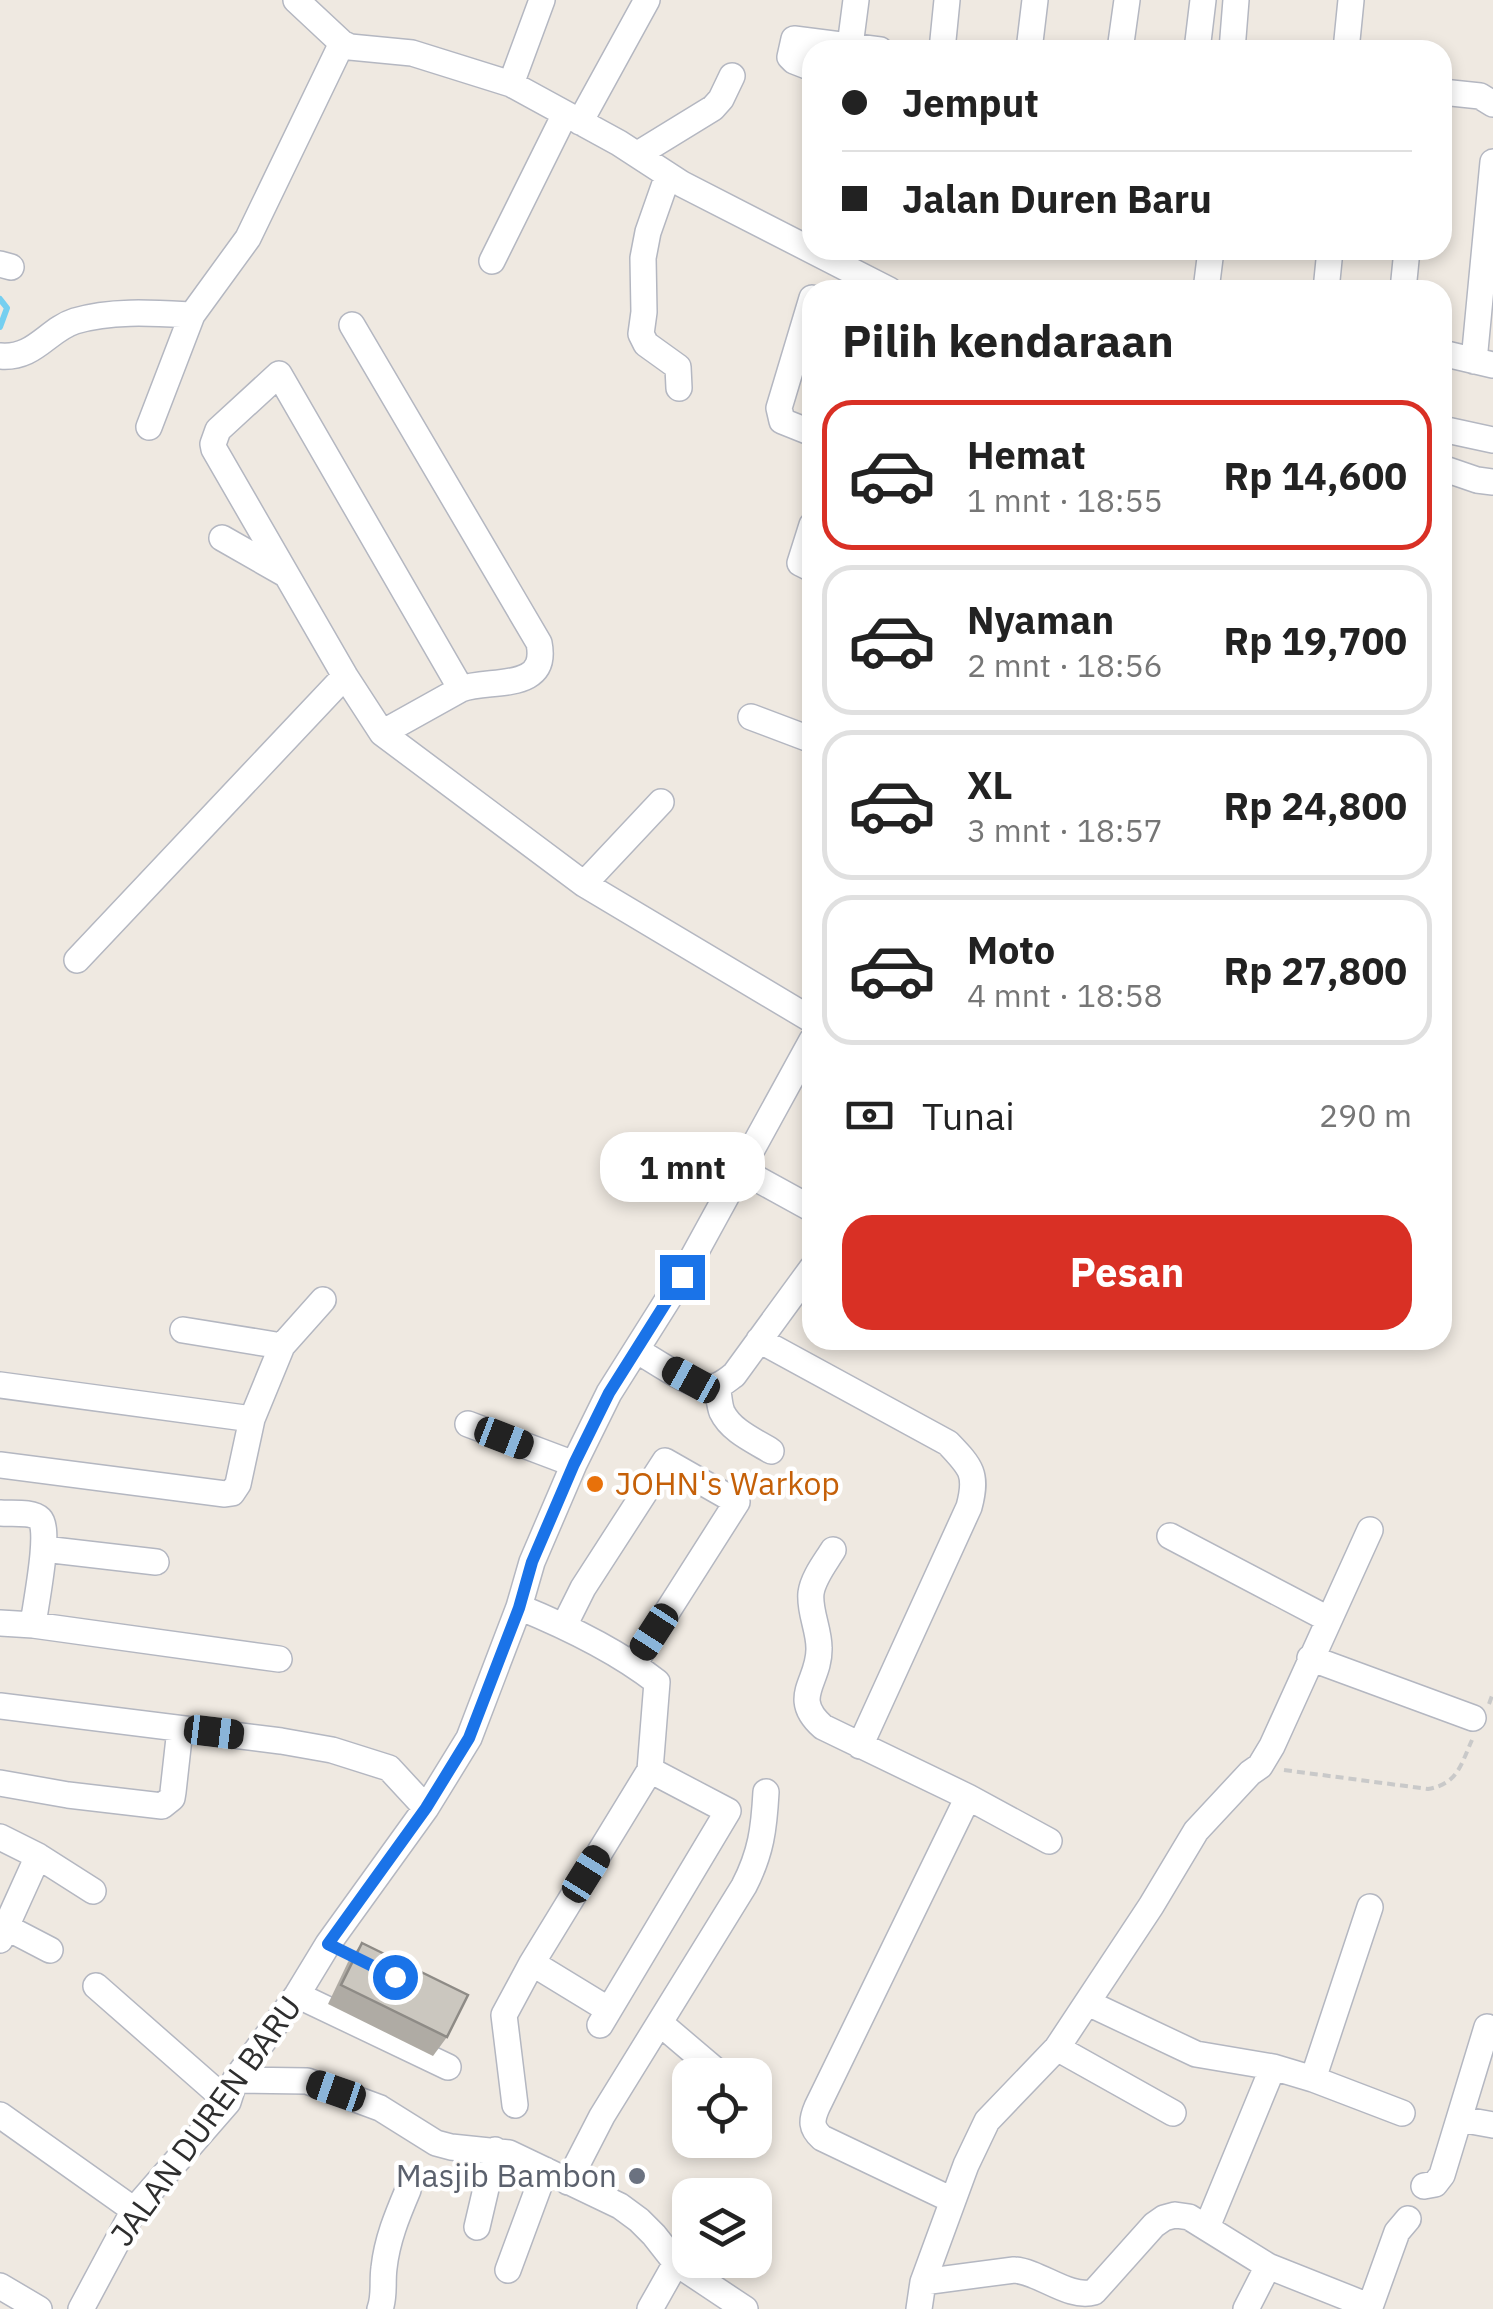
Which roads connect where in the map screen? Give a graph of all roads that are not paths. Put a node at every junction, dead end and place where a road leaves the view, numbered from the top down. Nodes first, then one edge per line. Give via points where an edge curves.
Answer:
1 (296, 0) edge
2 (542, 0) edge
3 (647, 0) edge
4 (856, 0) edge
5 (948, 0) edge
6 (1036, 0) edge
7 (1127, 0) edge
8 (1203, 0) edge
9 (1236, 0) edge
10 (1351, 0) edge
11 (808, 40) edge
12 (851, 40) edge
13 (943, 40) edge
14 (1030, 40) edge
15 (1121, 40) edge
16 (1198, 40) edge
17 (1233, 40) edge
18 (1347, 40) edge
19 (342, 43) junction
20 (802, 64) edge
21 (732, 76) dead end
22 (511, 84) junction
23 (1452, 93) edge
24 (1493, 104) edge
25 (572, 118) junction
26 (638, 154) junction
27 (1493, 162) edge
28 (668, 175) junction
29 (802, 247) edge
30 (828, 260) edge
31 (492, 261) dead end
32 (868, 280) edge
33 (192, 314) junction
34 (352, 325) dead end
35 (802, 332) edge
36 (1452, 355) edge
37 (5, 357) edge
38 (1484, 363) edge
39 (679, 388) dead end
40 (149, 427) dead end
41 (802, 429) edge
42 (1452, 430) edge
43 (1493, 440) edge
44 (1452, 471) edge
45 (1493, 482) edge
46 (222, 538) dead end
47 (289, 577) junction
48 (345, 676) junction
49 (461, 688) junction
50 (751, 717) dead end
51 (382, 733) junction
52 (802, 736) edge
53 (661, 802) dead end
54 (584, 884) junction
55 (77, 960) dead end
56 (802, 1014) edge
57 (802, 1058) edge
58 (741, 1170) junction
59 (802, 1204) edge
60 (802, 1282) edge
61 (323, 1300) dead end
62 (183, 1330) dead end
63 (759, 1340) junction
64 (282, 1346) junction
65 (636, 1350) junction
66 (0, 1386) edge
67 (718, 1386) junction
68 (252, 1419) junction
69 (468, 1424) dead end
70 (771, 1451) dead end
71 (0, 1464) edge
72 (574, 1464) junction
73 (0, 1513) edge
74 (1370, 1530) dead end
75 (1170, 1536) dead end
76 (44, 1548) junction
77 (832, 1550) dead end
78 (156, 1562) dead end
79 (519, 1608) junction
80 (1328, 1619) junction
81 (0, 1623) edge
82 (33, 1625) junction
83 (564, 1626) junction
84 (1310, 1658) junction
85 (279, 1660) dead end
86 (634, 1664) junction
87 (0, 1706) edge
88 (1478, 1721) road end
89 (180, 1729) junction
90 (860, 1746) junction
91 (650, 1770) junction
92 (0, 1782) edge
93 (766, 1792) dead end
94 (968, 1797) junction
95 (426, 1808) junction
96 (0, 1837) edge
97 (1049, 1840) dead end
98 (38, 1856) junction
99 (94, 1891) dead end
100 (1370, 1907) dead end
101 (2, 1930) edge
102 (50, 1950) dead end
103 (532, 1964) junction
104 (96, 1986) dead end
105 (297, 1996) junction
106 (1088, 2003) junction
107 (661, 2024) junction
108 (1487, 2026) dead end
109 (1057, 2048) junction
110 (701, 2058) edge
111 (448, 2067) dead end
112 (1274, 2067) junction
113 (1313, 2079) junction
114 (231, 2090) junction
115 (515, 2104) dead end
116 (1173, 2113) dead end
117 (1402, 2113) dead end
118 (0, 2115) edge
119 (1460, 2119) junction
120 (1493, 2125) edge
121 (495, 2150) junction
122 (557, 2176) junction
123 (1424, 2186) dead end
124 (408, 2190) dead end
125 (952, 2200) junction
126 (134, 2210) junction
127 (1408, 2219) dead end
128 (476, 2227) dead end
129 (1207, 2227) junction
130 (672, 2258) edge
131 (1268, 2266) junction
132 (508, 2270) dead end
133 (672, 2270) edge
134 (698, 2278) edge
135 (923, 2282) junction
136 (0, 2286) edge
137 (1366, 2307) edge
138 (39, 2309) edge
139 (81, 2309) edge
140 (380, 2309) edge
141 (650, 2309) edge
142 (744, 2309) edge
143 (919, 2309) edge
144 (1246, 2309) edge

1 - 19 street
2 - 22 street
3 - 25 street
4 - 12 street
5 - 13 street
6 - 14 street
7 - 15 street
8 - 16 street
9 - 17 street
10 - 18 street
11 - 20 street via 792,41 790,57
19 - 22 street via 412,53
19 - 33 street via 248,238
21 - 26 street via 713,108
22 - 25 street
23 - 24 street
25 - 26 street
25 - 31 street
26 - 28 street
27 - 38 street
28 - 29 street
28 - 39 street via 643,258 641,334 678,367
30 - 32 street
33 - 37 street via 79,320 28,352
33 - 40 street
34 - 49 street via 539,643 538,662 524,679
35 - 41 street via 780,408 782,421
36 - 38 street
42 - 43 street
44 - 45 street
46 - 47 street
47 - 48 street
47 - 49 street via 213,444 218,430 279,374
48 - 51 street
48 - 55 street
49 - 51 street
50 - 52 street
51 - 54 street
53 - 54 street
54 - 56 street
57 - 58 street, JALAN DUREN BARU
58 - 59 street
58 - 65 street, JALAN DUREN BARU
60 - 63 street
61 - 64 street
62 - 64 street
63 - 67 street
63 - 90 street via 948,1444 969,1464 975,1484
64 - 68 street
65 - 67 street via 691,1380
65 - 72 street, JALAN DUREN BARU
66 - 68 street
67 - 70 street via 729,1422
68 - 71 street via 232,1493
69 - 72 street
72 - 79 street, JALAN DUREN BARU
73 - 76 street via 40,1519
74 - 80 street
75 - 80 street
76 - 78 street
76 - 82 street
77 - 90 street via 811,1589 819,1646 807,1702 823,1727
79 - 83 street
79 - 95 street, JALAN DUREN BARU via 469,1738
80 - 84 street
81 - 82 street
82 - 85 street
83 - 86 street
83 - 86 street via 665,1462 680,1470 737,1502
84 - 88 street
84 - 106 street via 1266,1756 1196,1830
86 - 91 street via 657,1682
87 - 89 street
89 - 92 street via 172,1798 162,1806
89 - 95 street via 357,1757 389,1768
90 - 94 street
91 - 103 street
91 - 103 street via 728,1811 605,2017
93 - 107 street via 758,1859
94 - 97 street
94 - 125 street via 812,2124 822,2138
95 - 105 street, JALAN DUREN BARU via 337,1948
96 - 98 street
98 - 99 street
98 - 101 street
100 - 113 street
101 - 102 street
103 - 115 street via 504,2015
104 - 114 street
105 - 111 street
105 - 114 street, JALAN DUREN BARU
106 - 109 street
106 - 112 street via 1196,2054
107 - 110 street
107 - 122 street
108 - 119 street
109 - 116 street
109 - 125 street via 987,2121
112 - 113 street
112 - 129 street
113 - 117 street
114 - 121 street via 307,2081 380,2108 436,2143
114 - 126 street, JALAN DUREN BARU
118 - 126 street
119 - 120 street
119 - 123 street via 1442,2176
121 - 122 street
121 - 128 street
122 - 130 street via 620,2206
122 - 132 street
124 - 140 street via 390,2232
125 - 135 street
126 - 139 street, JALAN DUREN BARU
127 - 137 street
129 - 131 street
129 - 135 street via 1175,2215 1164,2218 1088,2294 1014,2270
131 - 137 street
131 - 144 street
133 - 141 street
134 - 142 street
135 - 143 street
136 - 138 street

